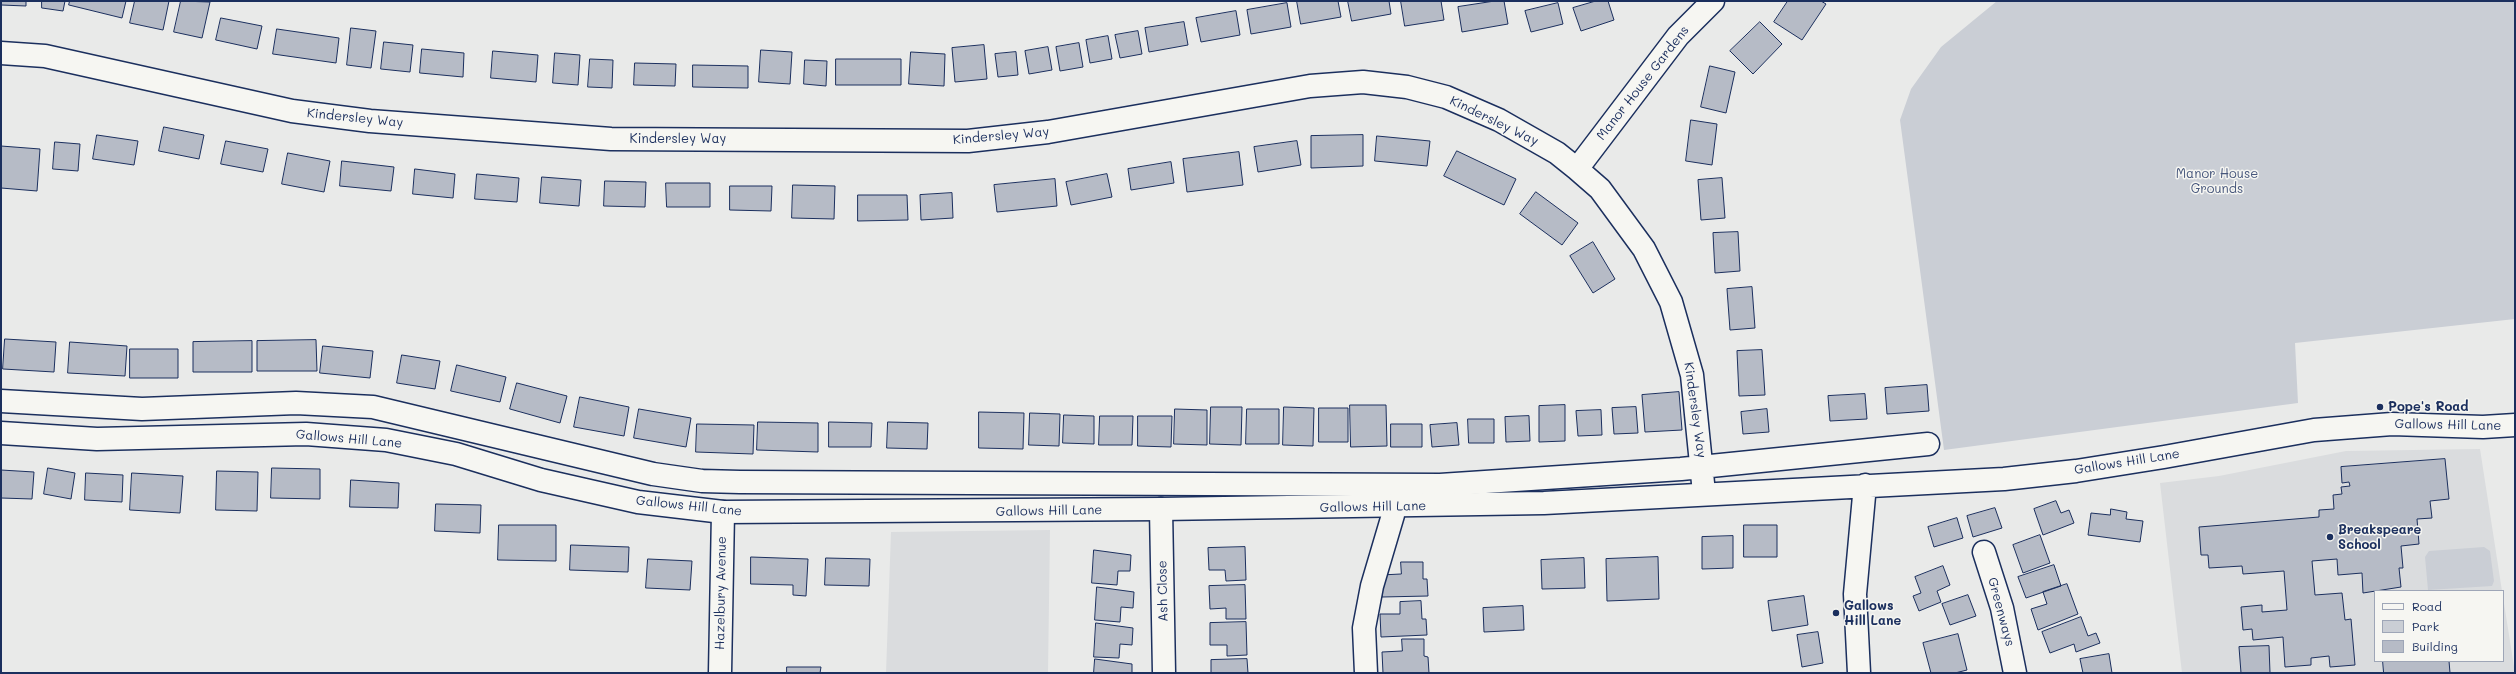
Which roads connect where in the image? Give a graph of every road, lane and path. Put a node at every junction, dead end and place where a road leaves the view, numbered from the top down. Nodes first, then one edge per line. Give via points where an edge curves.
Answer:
1 (1713, 1) edge
2 (1, 53) edge
3 (1578, 169) junction
4 (1, 401) edge
5 (230, 406) junction
6 (2515, 425) edge
7 (1, 433) edge
8 (234, 436) junction
9 (1928, 444) dead end
10 (1703, 467) junction
11 (947, 483) junction
12 (1865, 485) junction
13 (1704, 493) junction
14 (1393, 507) junction
15 (1161, 509) junction
16 (723, 512) junction
17 (948, 512) junction
18 (1984, 552) dead end
19 (720, 673) edge
20 (1164, 673) edge
21 (1366, 673) edge
22 (1859, 673) edge
23 (2016, 673) edge

1 - 3 street, Manor House Gardens via 1678,36
2 - 3 street, Kindersley Way via 45,56 292,111 370,121 611,139 968,141 1048,132 1310,86 1363,82 1407,87 1446,97 1498,120 1557,153
3 - 10 street, Kindersley Way via 1600,189 1623,218 1660,276 1671,302 1692,375
4 - 5 street, Gallows Hill Lane via 142,408
5 - 8 street
5 - 11 street, Gallows Hill Lane via 296,403 373,407 646,472 702,481
6 - 12 street, Gallows Hill Lane via 2483,427 2392,424 2314,430 2076,471 2004,479
7 - 8 street, Gallows Hill Lane via 90,439
8 - 16 street, Gallows Hill Lane via 306,434 386,440 456,454 541,480 638,502
9 - 10 street, Gallows Hill Lane
10 - 11 street, Gallows Hill Lane via 1440,485
10 - 13 street, Kindersley Way
11 - 17 street
12 - 13 street, Gallows Hill Lane
12 - 22 street via 1855,594
13 - 14 street, Gallows Hill Lane via 1544,503
14 - 15 street, Gallows Hill Lane
14 - 21 street via 1393,515 1372,586 1364,628
15 - 17 street, Gallows Hill Lane
15 - 20 street, Ash Close
16 - 17 street, Gallows Hill Lane
16 - 19 street, Hazelbury Avenue
18 - 23 street, Greenways via 2002,608

